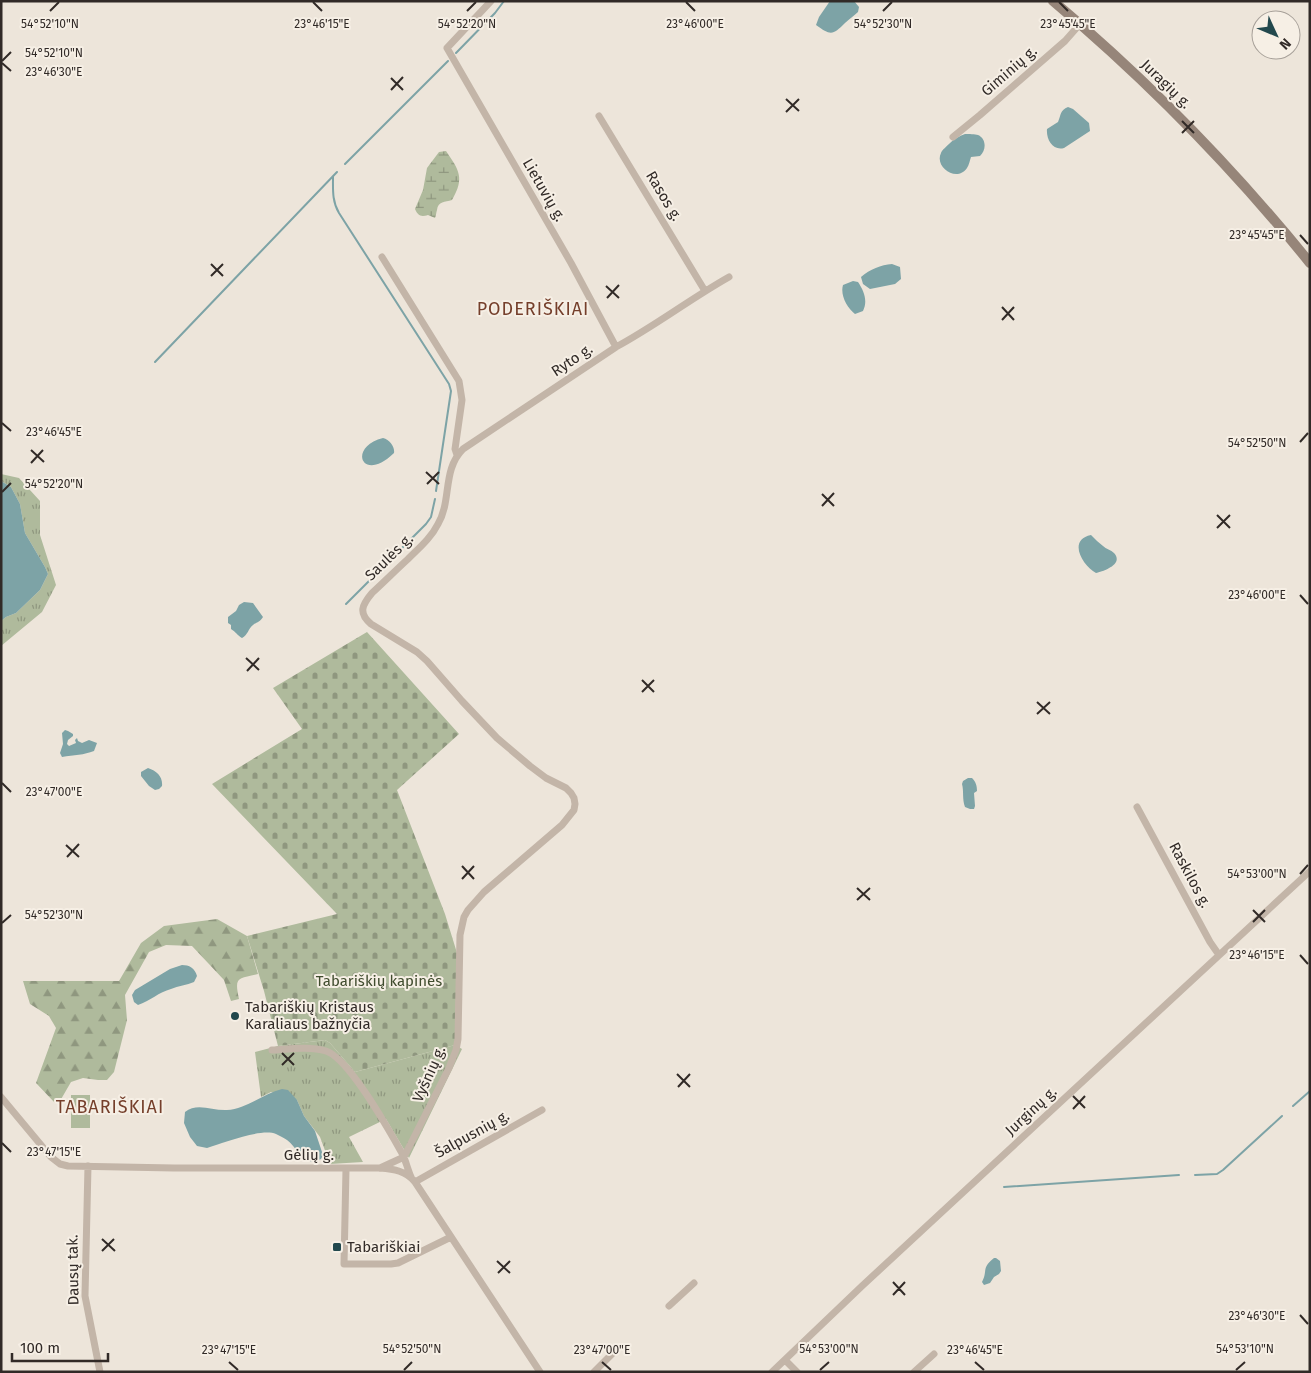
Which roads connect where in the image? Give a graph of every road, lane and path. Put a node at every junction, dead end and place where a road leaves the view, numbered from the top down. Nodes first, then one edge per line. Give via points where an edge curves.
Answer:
1 (491, 1) edge
2 (1053, 1) edge
3 (1080, 24) junction
4 (599, 116) dead end
5 (953, 137) dead end
6 (382, 258) dead end
7 (1310, 263) edge
8 (729, 277) dead end
9 (705, 290) junction
10 (616, 347) junction
11 (457, 455) junction
12 (575, 804) joint
13 (1137, 807) dead end
14 (1310, 871) edge
15 (1219, 955) junction
16 (272, 1050) dead end
17 (1, 1097) edge
18 (542, 1110) dead end
19 (404, 1157) junction
20 (88, 1166) junction
21 (380, 1168) junction
22 (346, 1169) junction
23 (413, 1180) junction
24 (451, 1237) junction
25 (694, 1283) dead end
26 (670, 1306) dead end
27 (616, 1350) dead end
28 (934, 1354) dead end
29 (785, 1360) junction
30 (100, 1372) edge
31 (540, 1372) edge
32 (594, 1372) edge
33 (772, 1372) edge
34 (797, 1372) edge
35 (914, 1372) edge

1 - 10 street, Lietuvių g. via 447,48
2 - 3 main road, Juragių g.
3 - 5 street, Giminių g. via 1065,41
3 - 7 main road, Juragių g. via 1202,141
4 - 9 street, Rasos g.
6 - 11 street, Saulės g. via 459,381 462,400 455,449
8 - 9 street, Ryto g.
9 - 10 street, Ryto g.
10 - 11 street, Ryto g.
11 - 12 street, Saulės g. via 439,523 423,545 365,601 362,615 428,660 497,738 538,772 566,788
12 - 19 street, Vyšnių g. via 562,825 484,892 464,917 460,935 456,1050
13 - 15 street, Raskilos g.
14 - 15 street, Jurginų g.
15 - 29 street, Jurginų g.
16 - 19 street via 316,1049 335,1057 362,1086
17 - 20 street, Gėlių g. via 56,1161 68,1166
18 - 23 street, Šalpusnių g.
19 - 21 street
19 - 23 street
20 - 22 street, Gėlių g.
20 - 30 street, Dausų tak. via 85,1296
21 - 22 street, Gėlių g.
21 - 23 street, Gėlių g. via 393,1169
22 - 24 street via 344,1264 398,1263
23 - 24 street
24 - 31 street
25 - 26 street
27 - 32 street
28 - 35 street
29 - 33 street, Jurginų g.
29 - 34 street

